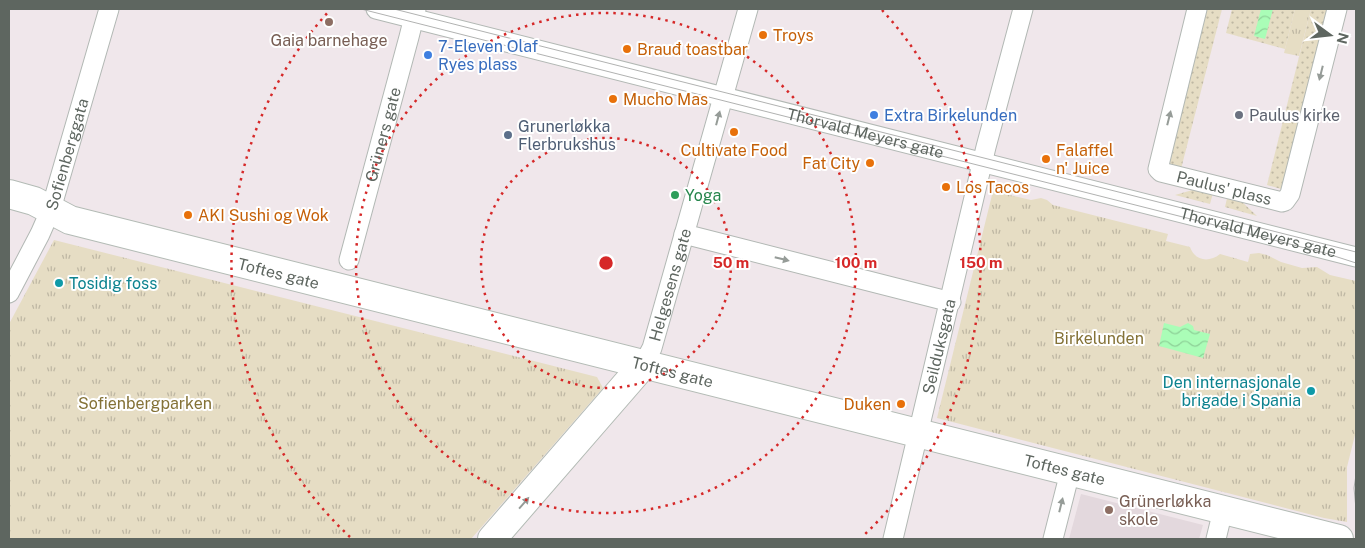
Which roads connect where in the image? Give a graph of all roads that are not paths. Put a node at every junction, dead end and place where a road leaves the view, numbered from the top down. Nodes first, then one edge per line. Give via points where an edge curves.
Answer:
1 (109, 9) edge
2 (376, 9) edge
3 (748, 9) edge
4 (1023, 9) edge
5 (1196, 9) edge
6 (1337, 9) edge
7 (415, 14) edge
8 (723, 96) junction
9 (983, 162) junction
10 (9, 194) edge
11 (51, 209) junction
12 (684, 234) junction
13 (1356, 257) edge
14 (349, 260) dead end
15 (9, 292) edge
16 (950, 302) junction
17 (643, 365) junction
18 (919, 433) junction
19 (1070, 472) junction
20 (1223, 510) junction
21 (492, 539) edge
22 (893, 539) edge
23 (1053, 539) edge
24 (1216, 539) edge
25 (1339, 539) edge

1 - 11 street, Sofienberggata
2 - 7 street, Thorvald Meyers gate
3 - 8 street, Helgesens gate
4 - 9 street, Seilduksgata
6 -> 5 street, Paulus' plass via 1290,194 1282,202 1158,169
7 - 8 street, Thorvald Meyers gate
7 - 14 street, Grüners gate
8 - 9 street, Thorvald Meyers gate
12 -> 8 street, Helgesens gate
9 - 13 street, Thorvald Meyers gate
9 - 16 street, Seilduksgata
10 - 11 main road, Toftes gate
11 - 15 street, Sofienberggata
11 - 17 main road, Toftes gate via 70,220
12 -> 16 street
12 - 17 street, Helgesens gate via 652,348
16 - 18 street, Seilduksgata
17 - 18 main road, Toftes gate
21 -> 17 main road, Helgesens gate
18 - 19 main road, Toftes gate
18 - 22 street, Seilduksgata
19 - 20 main road, Toftes gate
23 -> 19 street
20 - 24 street
20 - 25 main road, Toftes gate

